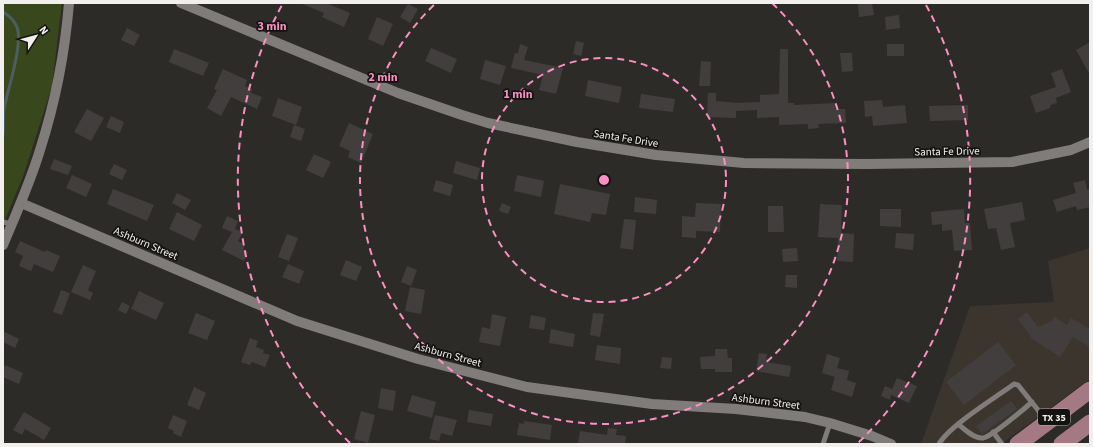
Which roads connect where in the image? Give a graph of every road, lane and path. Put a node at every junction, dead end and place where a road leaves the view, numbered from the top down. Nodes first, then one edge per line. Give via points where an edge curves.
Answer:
1 (69, 3) edge
2 (181, 3) edge
3 (1090, 142) edge
4 (21, 203) junction
5 (7, 223) edge
6 (3, 245) edge
7 (1090, 390) edge
8 (1032, 402) junction
9 (1051, 420) junction
10 (830, 423) junction
11 (1090, 423) edge
12 (958, 424) junction
13 (993, 432) junction
14 (823, 444) edge
15 (891, 444) edge
16 (939, 444) edge
17 (1002, 444) edge
18 (1018, 444) edge
19 (1036, 444) edge
20 (1062, 444) edge

1 - 4 street via 54,99 40,150
2 - 3 street, Santa Fe Drive via 398,93 462,115 577,142 656,155 744,163 1012,162 1071,150
4 - 5 street
4 - 10 street, Ashburn Street via 297,321 418,359 527,387 652,404 736,409 805,417
5 - 6 street
7 - 9 main road, TX 35
8 - 9 lane
8 - 12 lane via 1018,385 1014,384
8 - 13 lane
9 - 18 main road, TX 35
9 - 19 main road via 1041,440
10 - 14 lane
10 - 15 street, Ashburn Street
11 - 20 main road, TX 35
12 - 13 lane via 978,437 984,438
12 - 16 lane
13 - 17 lane

